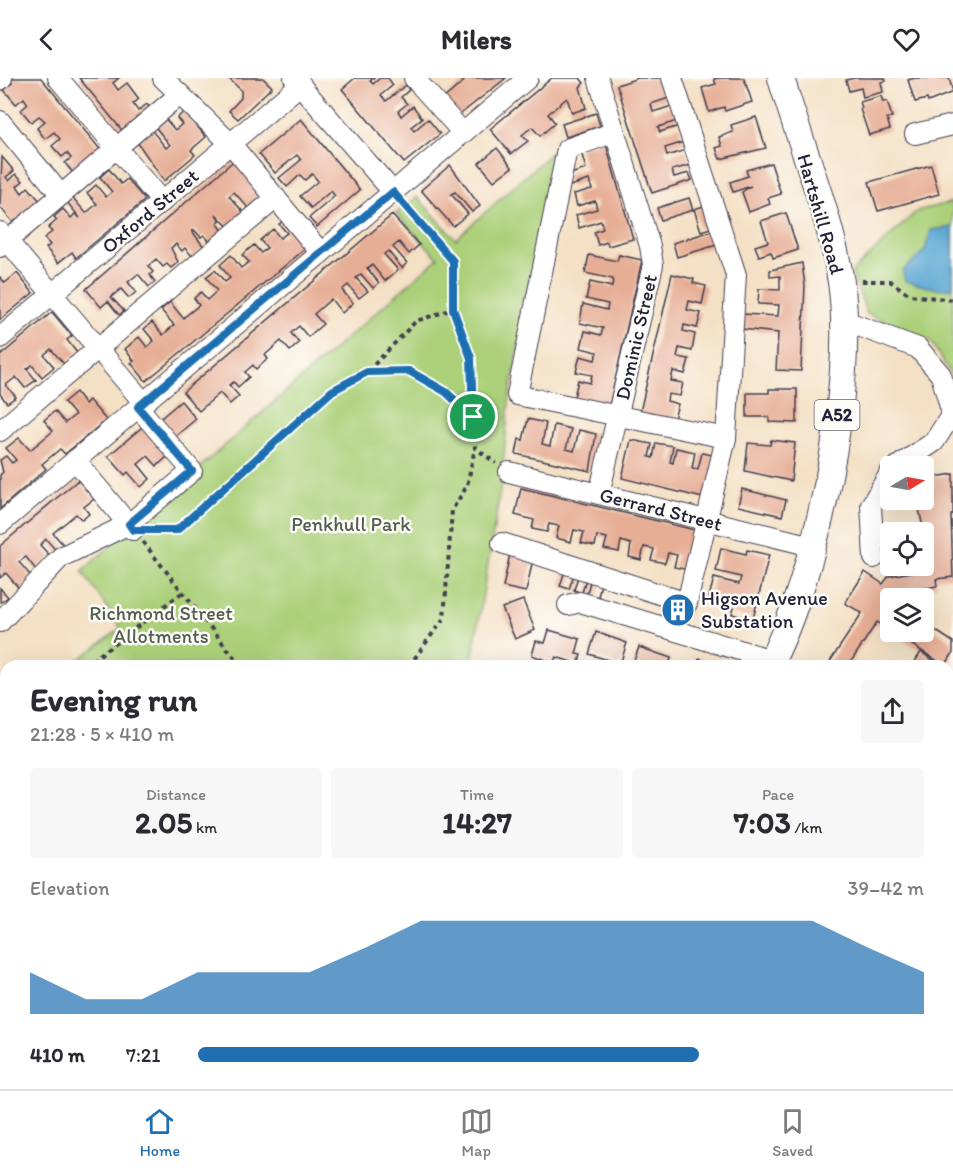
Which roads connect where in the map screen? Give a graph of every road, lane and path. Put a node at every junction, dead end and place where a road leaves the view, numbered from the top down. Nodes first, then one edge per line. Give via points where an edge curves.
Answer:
1 (58, 78) edge
2 (163, 78) edge
3 (414, 78) edge
4 (528, 78) edge
5 (598, 78) edge
6 (672, 78) edge
7 (781, 78) edge
8 (297, 81) edge
9 (180, 94) junction
10 (0, 121) edge
11 (953, 125) edge
12 (615, 132) junction
13 (463, 133) junction
14 (915, 134) dead end
15 (231, 144) junction
16 (117, 148) junction
17 (393, 192) junction
18 (61, 195) junction
19 (276, 198) junction
20 (162, 202) junction
21 (2, 240) edge
22 (321, 253) junction
23 (841, 281) junction
24 (52, 294) junction
25 (953, 300) edge
26 (453, 309) junction
27 (845, 321) junction
28 (0, 338) edge
29 (90, 339) dead end
30 (106, 358) dead end
31 (367, 372) junction
32 (141, 405) junction
33 (617, 415) junction
34 (473, 417) junction
35 (0, 431) edge
36 (726, 438) junction
37 (475, 448) junction
38 (913, 456) edge
39 (75, 460) junction
40 (509, 472) joint
41 (880, 490) edge
42 (598, 494) junction
43 (708, 520) junction
44 (0, 524) edge
45 (131, 527) junction
46 (502, 543) dead end
47 (812, 546) junction
48 (874, 558) dead end
49 (183, 592) junction
50 (568, 605) dead end
51 (0, 622) edge
52 (93, 660) edge
53 (236, 660) edge
54 (413, 660) edge
55 (761, 660) edge
56 (771, 660) edge

1 - 16 street
2 - 9 street
3 - 13 street
4 - 13 street
5 - 12 street, Dominic Street
6 - 36 street via 736,275
7 - 23 main road, Hartshill Road / A52
8 - 15 street, Oxford Street
8 - 17 street
9 - 15 street
9 - 16 street
10 - 18 street
11 - 14 street
12 - 33 street, Dominic Street via 653,265
12 - 33 street via 567,149 518,395
13 - 17 street
15 - 19 street
15 - 20 street, Oxford Street
16 - 18 street
16 - 20 street
17 - 22 street
17 - 26 path via 453,261
18 - 21 street
19 - 22 street
19 - 35 street
20 - 24 street, Oxford Street
21 - 24 street
22 - 32 street
23 - 25 path via 890,281 910,295
23 - 27 main road, Hartshill Road / A52
24 - 28 street, Oxford Street
24 - 29 street
26 - 31 path via 416,321
26 - 34 path via 471,358
27 - 38 street via 918,348 941,375 952,414 934,442
27 - 47 main road, Hartshill Road / A52 via 836,427
30 - 32 street
31 - 34 path via 409,371 446,392
31 - 45 path via 332,391 177,530
32 - 39 street
32 - 45 street via 192,471
33 - 36 street
33 - 42 street, Dominic Street
34 - 37 path
36 - 43 street
37 - 40 path
37 - 54 path via 467,486 452,510 444,618
39 - 44 street
39 - 45 street
40 - 42 street, Gerrard Street
41 - 48 street via 871,505
42 - 43 street, Gerrard Street
43 - 46 street via 687,603
43 - 47 street, Gerrard Street
45 - 49 path
45 - 51 street via 61,557
47 - 56 main road, Hartshill Road / A52
49 - 52 path
49 - 53 path
50 - 55 street via 580,602

